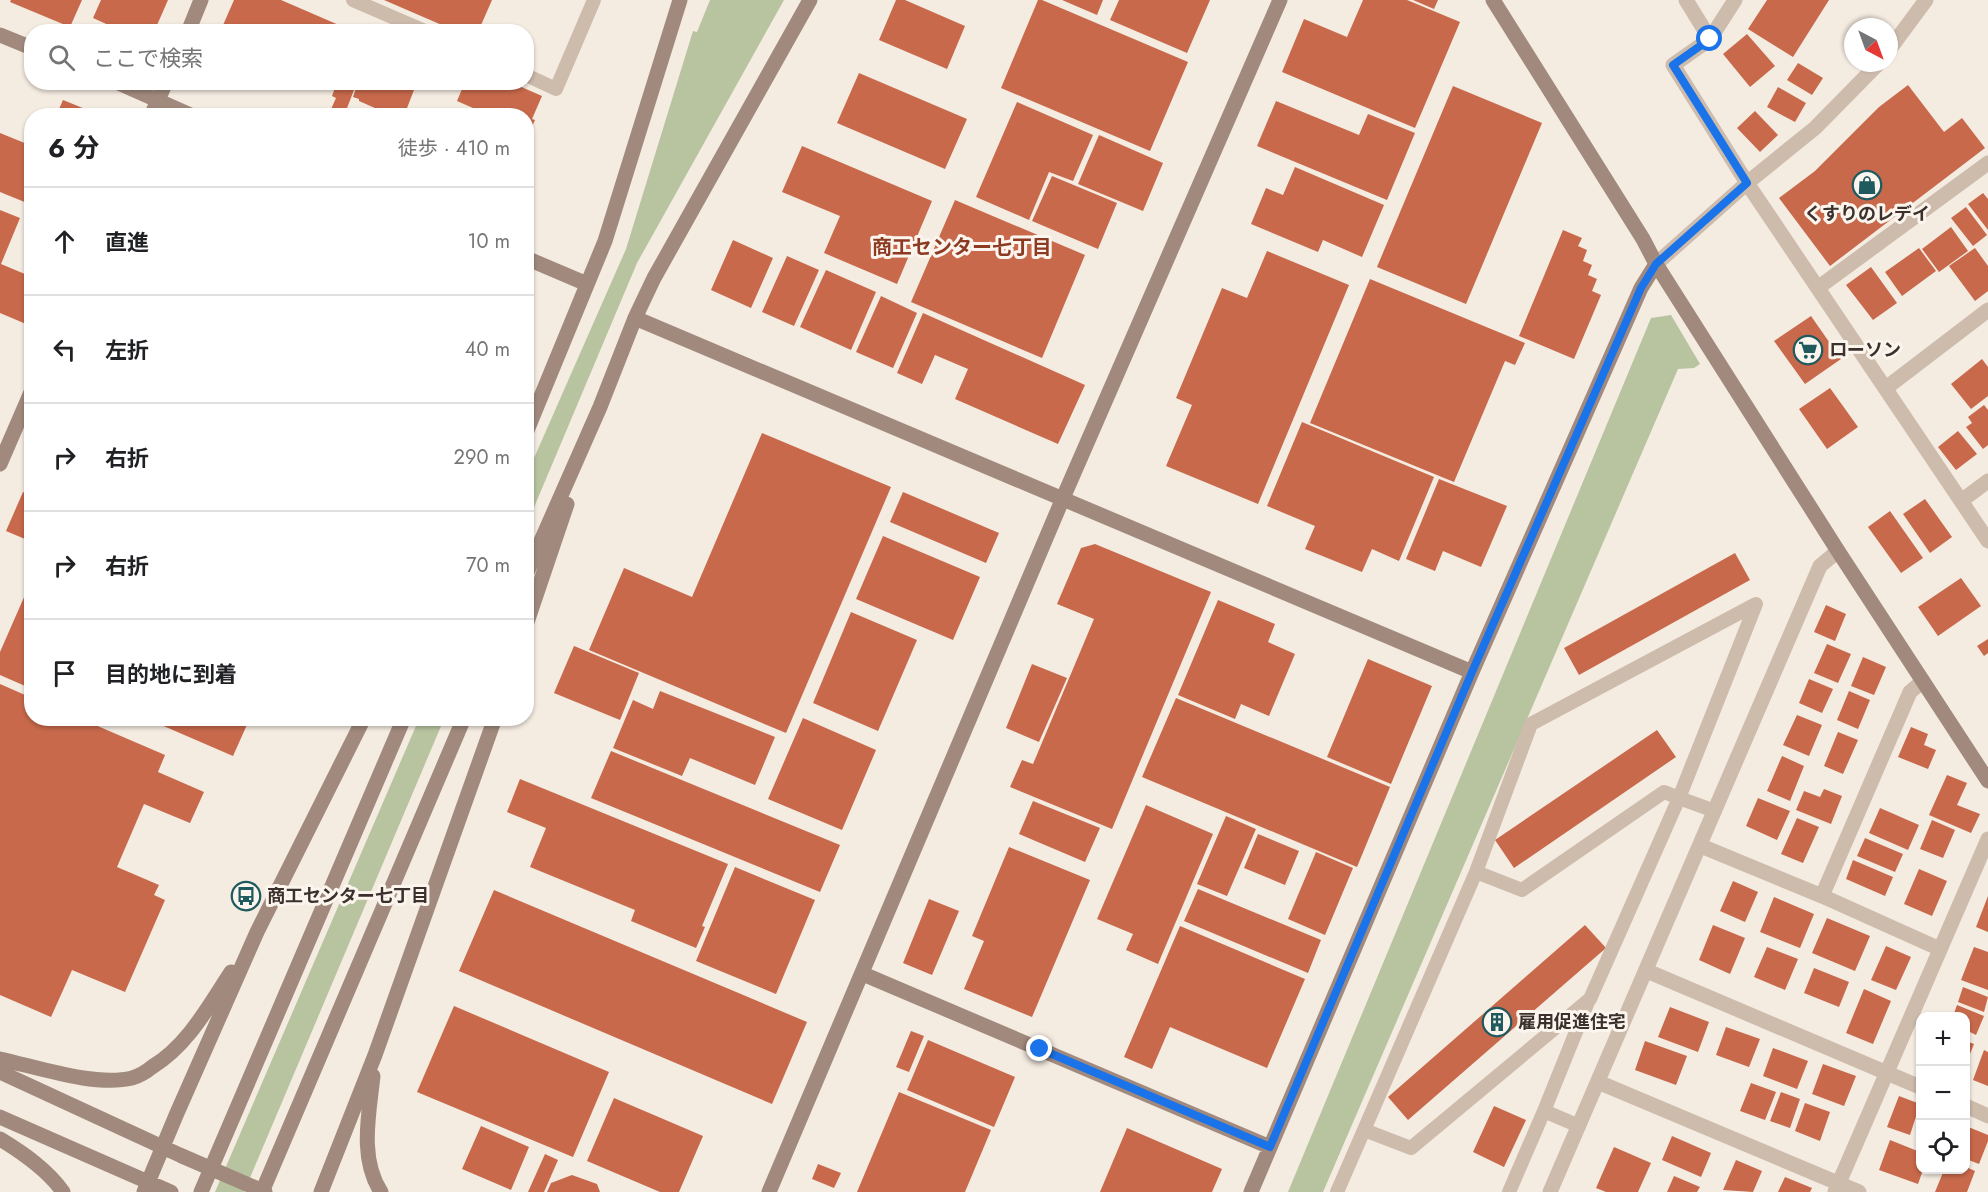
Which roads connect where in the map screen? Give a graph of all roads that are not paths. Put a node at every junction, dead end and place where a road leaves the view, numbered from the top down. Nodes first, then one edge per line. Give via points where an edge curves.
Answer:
1 (201, 0) edge
2 (353, 0) edge
3 (594, 0) edge
4 (680, 0) edge
5 (691, 0) edge
6 (810, 0) edge
7 (1280, 0) edge
8 (1493, 0) edge
9 (1686, 0) edge
10 (1736, 0) edge
11 (1926, 0) edge
12 (191, 24) edge
13 (408, 24) edge
14 (0, 35) edge
15 (1710, 39) junction
16 (1898, 39) edge
17 (24, 45) edge
18 (1870, 72) edge
19 (657, 75) junction
20 (534, 79) edge
21 (135, 90) edge
22 (162, 90) edge
23 (158, 100) junction
24 (154, 108) edge
25 (176, 108) edge
26 (1988, 163) edge
27 (1747, 183) junction
28 (534, 261) edge
29 (1656, 264) junction
30 (587, 284) junction
31 (1819, 287) junction
32 (1988, 310) edge
33 (635, 318) junction
34 (1886, 388) junction
35 (540, 403) junction
36 (600, 407) junction
37 (24, 411) edge
38 (534, 413) edge
39 (534, 416) edge
40 (0, 464) edge
41 (1988, 481) edge
42 (1063, 498) junction
43 (1961, 501) junction
44 (1988, 541) edge
45 (1838, 551) junction
46 (534, 557) edge
47 (534, 601) edge
48 (1472, 672) junction
49 (1923, 681) junction
50 (360, 726) edge
51 (401, 726) edge
52 (461, 726) edge
53 (492, 726) edge
54 (1988, 781) edge
55 (1679, 798) junction
56 (1715, 811) junction
57 (1988, 838) edge
58 (1701, 846) junction
59 (1476, 872) junction
60 (1822, 896) junction
61 (257, 932) junction
62 (1940, 949) junction
63 (1647, 971) junction
64 (863, 974) junction
65 (1590, 999) junction
66 (375, 1055) junction
67 (0, 1059) edge
68 (0, 1072) edge
69 (1886, 1072) junction
70 (1598, 1082) junction
71 (1916, 1085) edge
72 (1970, 1108) edge
73 (1544, 1111) junction
74 (1988, 1116) edge
75 (0, 1117) edge
76 (1579, 1125) junction
77 (1364, 1130) junction
78 (0, 1139) edge
79 (1270, 1147) junction
80 (163, 1148) junction
81 (147, 1187) edge
82 (1837, 1188) edge
83 (169, 1191) edge
84 (63, 1192) edge
85 (201, 1192) edge
86 (263, 1192) edge
87 (321, 1192) edge
88 (381, 1192) edge
89 (769, 1192) edge
90 (1251, 1192) edge
91 (1337, 1192) edge
92 (1509, 1192) edge
93 (1550, 1192) edge
94 (1859, 1192) edge

1 - 12 street
2 - 13 lane
3 - 20 lane via 556,89
4 - 19 street
5 - 19 street
6 - 33 street
7 - 42 street
8 - 29 street
9 - 15 street
10 - 15 street
11 - 16 street
14 - 17 street
15 - 27 street via 1673,65
18 - 27 street via 1815,128
19 - 30 street
21 - 23 street
22 - 23 street
23 - 24 street
23 - 25 street
26 - 31 street
27 - 29 street
27 - 31 street
28 - 30 street
29 - 45 street
29 - 48 street via 1641,288
30 - 35 street
31 - 34 street
32 - 34 street
33 - 36 street
33 - 42 street
34 - 43 street
35 - 38 street
35 - 39 street
36 - 46 street
36 - 47 street
37 - 40 street
41 - 43 street
42 - 48 street
42 - 64 street
43 - 44 street
45 - 49 street
45 - 56 street via 1820,566
48 - 79 street
49 - 54 street
49 - 60 street via 1910,692
50 - 61 street
51 - 85 street
52 - 86 street
53 - 66 street
55 - 56 lane
55 - 59 lane via 1664,792 1522,890
55 - 59 lane via 1756,604 1531,724
55 - 65 lane
56 - 58 street
57 - 62 street
58 - 60 street
58 - 63 street
59 - 77 lane
60 - 62 street
61 - 67 street via 185,1041 138,1076 93,1079
61 - 80 street
62 - 69 street
63 - 69 street
63 - 70 street
64 - 79 street
64 - 89 street
65 - 73 lane
65 - 77 lane via 1411,1148
66 - 87 street
66 - 88 street via 367,1148 374,1181
68 - 80 street
69 - 71 street
69 - 82 street
70 - 76 street
70 - 82 street
72 - 74 street
73 - 76 lane
73 - 92 lane
75 - 81 street
76 - 93 street
77 - 91 lane
78 - 84 street via 25,1154
79 - 90 street
80 - 81 street
80 - 86 street, bridge
81 - 83 street
82 - 94 street

